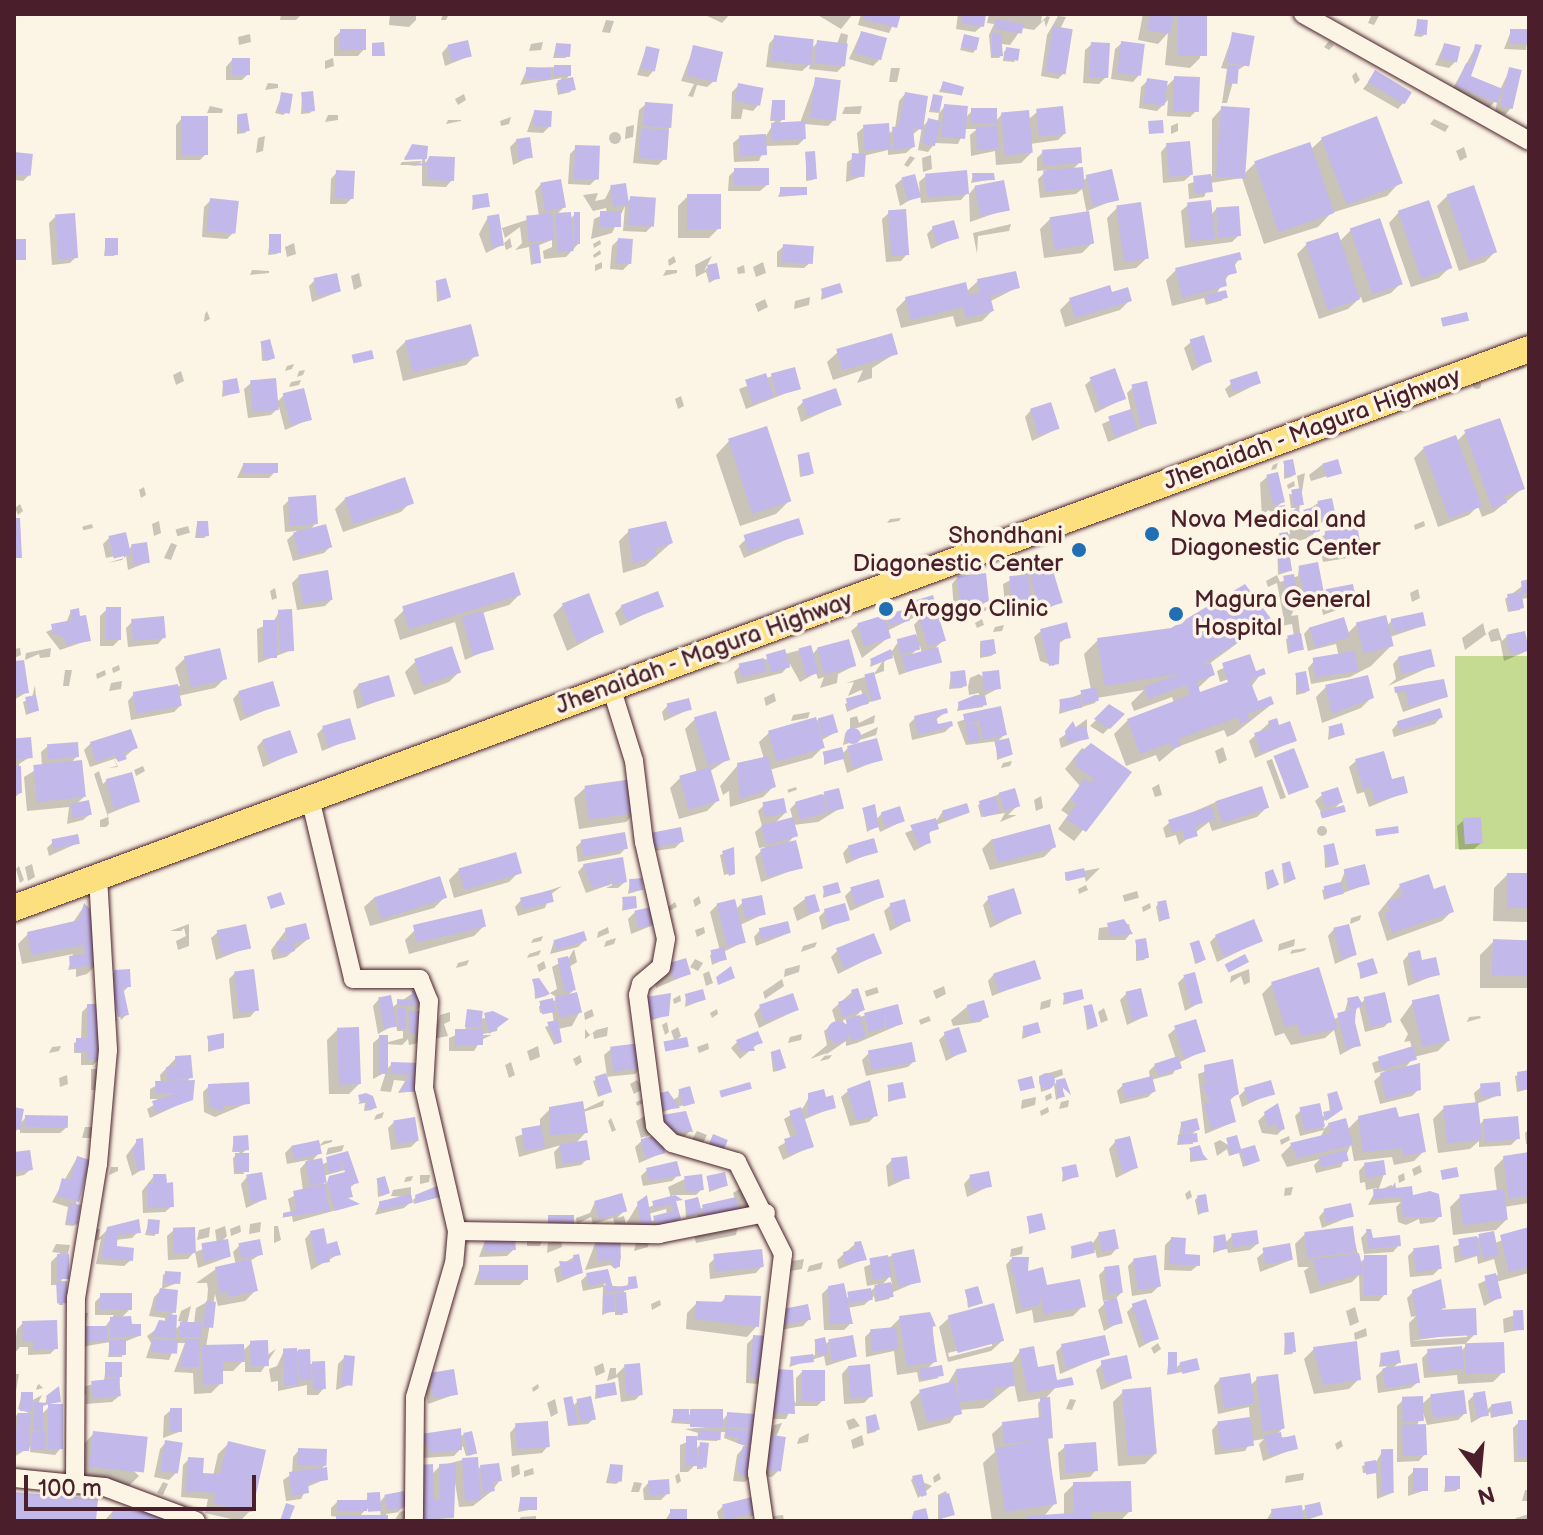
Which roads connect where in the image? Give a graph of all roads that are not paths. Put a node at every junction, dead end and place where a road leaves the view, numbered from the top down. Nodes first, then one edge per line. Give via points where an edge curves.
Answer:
1 (1303, 14) edge
2 (1529, 141) edge
3 (1529, 349) edge
4 (611, 687) junction
5 (310, 798) junction
6 (98, 876) junction
7 (14, 908) edge
8 (766, 1213) junction
9 (457, 1231) junction
10 (14, 1478) edge
11 (75, 1484) junction
12 (196, 1521) edge
13 (414, 1521) edge
14 (764, 1521) edge

1 - 2 street
3 - 4 highway, Jhenaidah - Magura Highway
4 - 5 highway, Jhenaidah - Magura Highway
4 - 8 street via 634,761 644,842 666,939 661,967 641,984 638,995 655,1126 672,1143 737,1162
5 - 6 highway, Jhenaidah - Magura Highway
5 - 9 street via 353,979 420,979 426,985 424,1088
6 - 7 highway, Jhenaidah - Magura Highway
6 - 11 street via 108,1050 98,1164 76,1298
8 - 9 street via 659,1234
8 - 14 street via 783,1254 757,1473
9 - 13 street via 454,1263 415,1397
10 - 11 street
11 - 12 street via 105,1487

